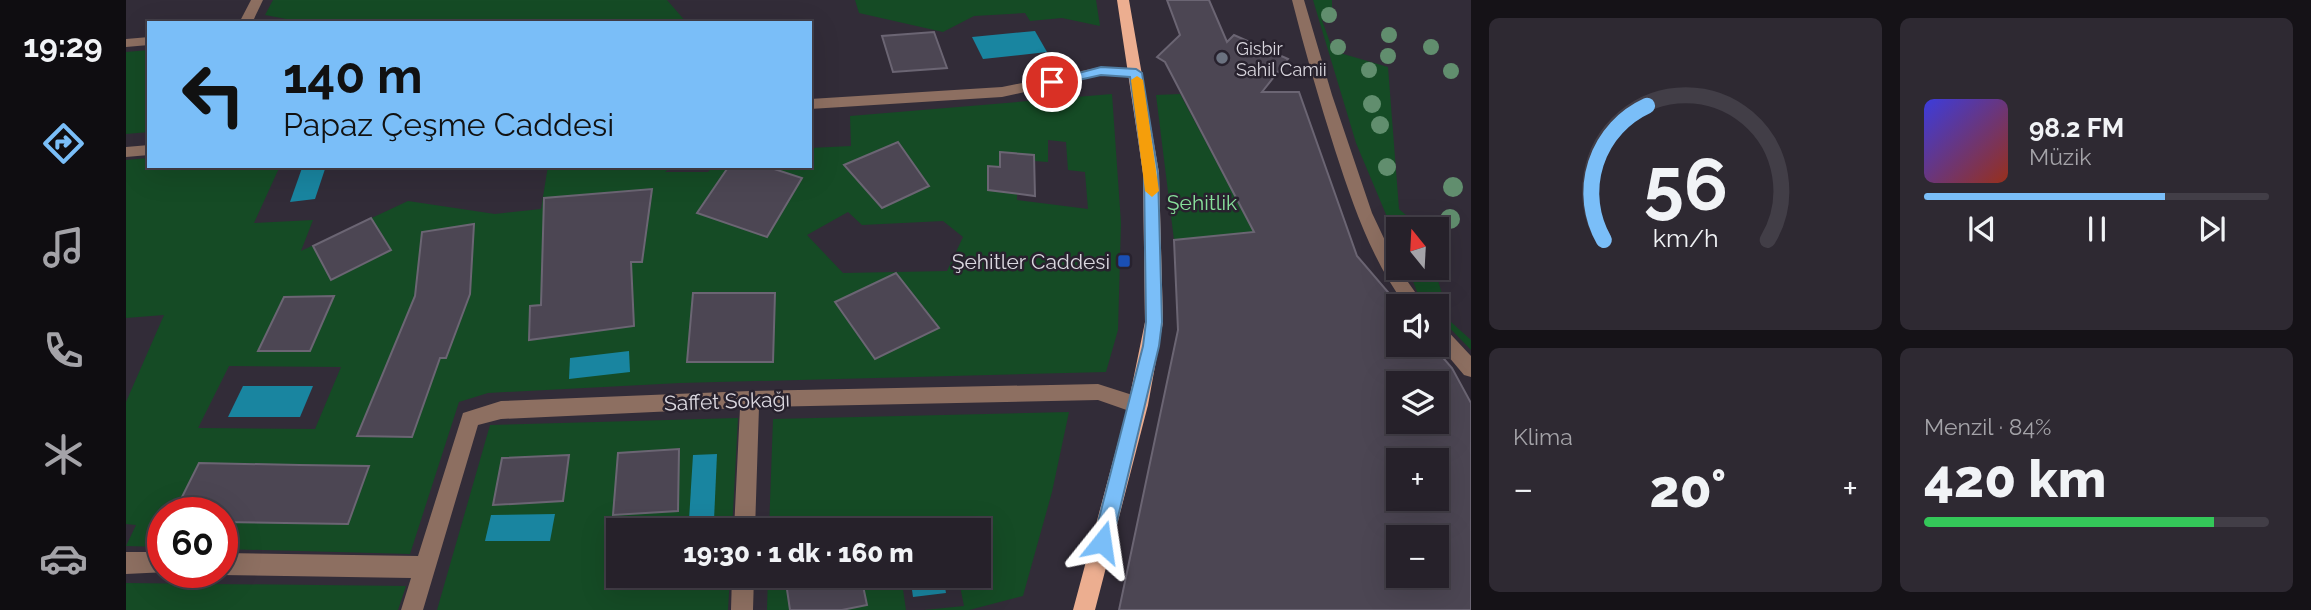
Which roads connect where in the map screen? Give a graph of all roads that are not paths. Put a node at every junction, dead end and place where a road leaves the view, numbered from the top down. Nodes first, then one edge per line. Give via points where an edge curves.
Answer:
1 (257, 0) edge
2 (1123, 0) edge
3 (1298, 0) edge
4 (246, 21) edge
5 (147, 41) edge
6 (126, 43) edge
7 (1136, 73) junction
8 (812, 104) edge
9 (147, 150) edge
10 (126, 152) edge
11 (1408, 294) edge
12 (1449, 344) edge
13 (1471, 369) edge
14 (750, 399) junction
15 (1138, 405) junction
16 (745, 518) edge
17 (126, 563) edge
18 (147, 563) edge
19 (238, 564) edge
20 (425, 567) junction
21 (742, 588) edge
22 (412, 610) edge
23 (741, 610) edge
24 (1084, 610) edge

1 - 4 street
2 - 7 main road
3 - 11 street via 1368,228
5 - 6 street
7 - 8 street via 1101,71 1002,92
7 - 15 main road via 1151,173 1154,310
9 - 10 street
12 - 13 street
14 - 15 street, Saffet Sokağı via 1098,392
14 - 16 street
14 - 20 street, Saffet Sokağı via 501,410 470,419
15 - 24 main road
17 - 18 street
19 - 20 street
20 - 22 street
21 - 23 street

